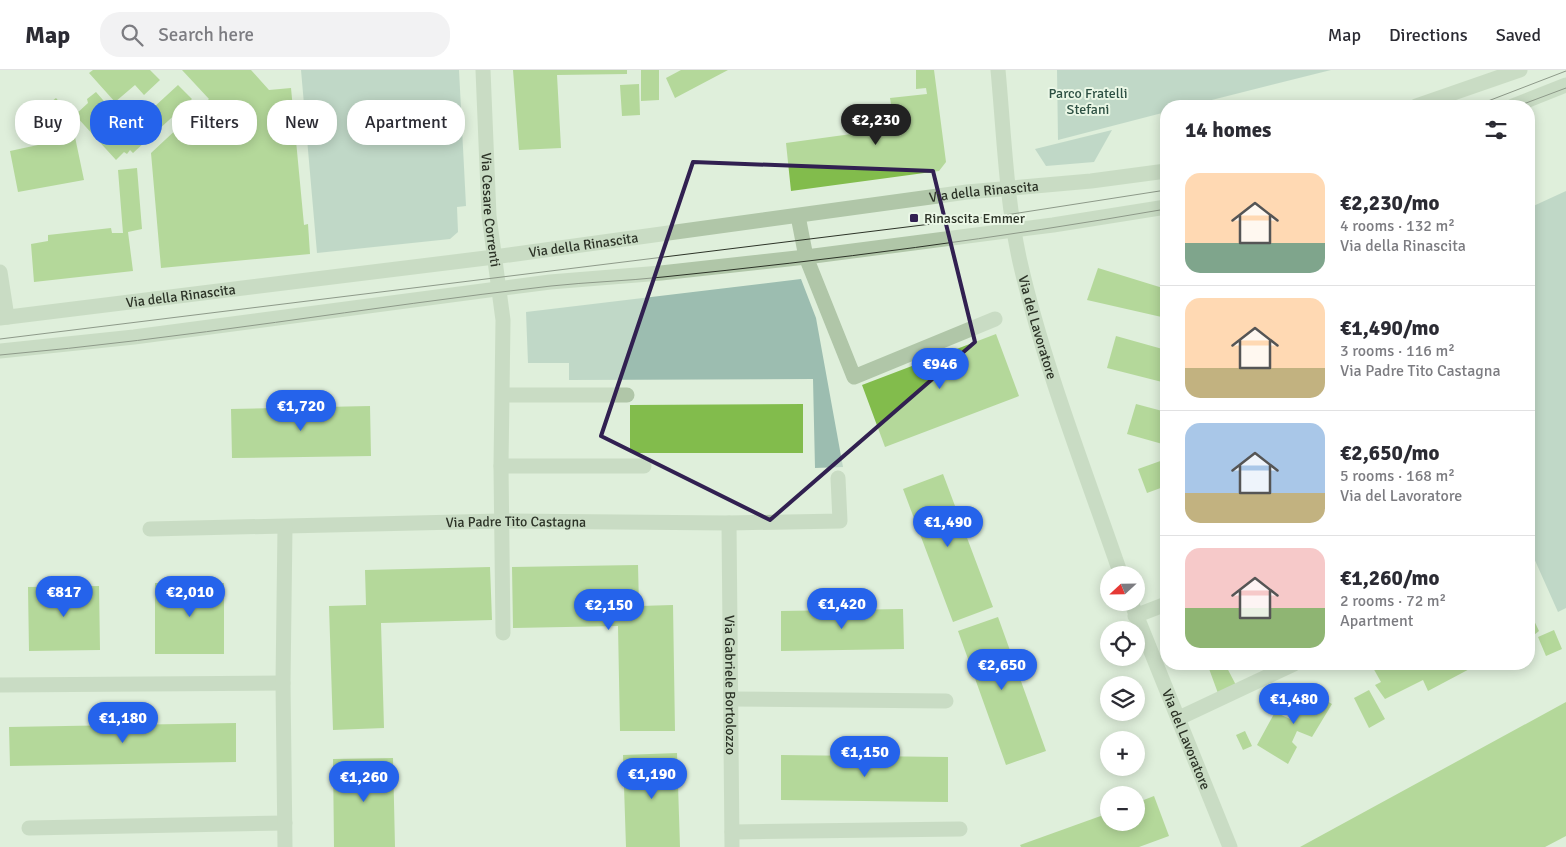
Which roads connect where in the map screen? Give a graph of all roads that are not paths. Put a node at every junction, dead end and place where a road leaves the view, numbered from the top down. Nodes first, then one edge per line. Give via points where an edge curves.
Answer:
1 (483, 70) edge
2 (998, 70) edge
3 (1520, 70) edge
4 (1566, 86) edge
5 (1433, 100) edge
6 (1529, 100) edge
7 (1160, 172) edge
8 (1008, 188) junction
9 (1160, 208) edge
10 (798, 216) junction
11 (1014, 230) junction
12 (494, 257) junction
13 (806, 257) junction
14 (0, 272) edge
15 (499, 290) junction
16 (3, 318) edge
17 (996, 319) dead end
18 (0, 351) edge
19 (504, 395) junction
20 (627, 395) dead end
21 (501, 466) junction
22 (644, 466) dead end
23 (838, 478) dead end
24 (501, 521) junction
25 (729, 523) junction
26 (285, 527) junction
27 (150, 528) dead end
28 (1118, 566) edge
29 (1160, 605) edge
30 (1145, 607) edge
31 (1134, 611) edge
32 (503, 633) dead end
33 (1281, 670) edge
34 (283, 683) junction
35 (0, 685) edge
36 (731, 699) junction
37 (946, 700) dead end
38 (1179, 718) junction
39 (284, 823) junction
40 (29, 828) dead end
41 (960, 829) dead end
42 (732, 840) edge
43 (285, 847) edge
44 (1230, 847) edge

1 - 12 street, Via Cesare Correnti via 489,216
2 - 8 street, Via del Lavoratore
3 - 5 street
4 - 6 street
7 - 8 street, Via della Rinascita
8 - 10 street, Via della Rinascita
8 - 11 street, Via del Lavoratore
9 - 11 street
10 - 12 street, Via della Rinascita
10 - 13 street
11 - 13 street
11 - 28 street, Via del Lavoratore via 1040,335
12 - 15 street, Via Cesare Correnti
12 - 16 street, Via della Rinascita
13 - 15 street via 661,274 550,282
13 - 17 street via 854,377
14 - 16 street
15 - 18 street
15 - 19 street, Via Cesare Correnti via 503,320
19 - 20 street
19 - 21 street
21 - 22 street
21 - 24 street
23 - 25 street, Via Padre Tito Castagna via 840,521
24 - 25 street, Via Padre Tito Castagna
24 - 26 street, Via Padre Tito Castagna
24 - 32 street
25 - 36 street, Via Gabriele Bortolozzo
26 - 27 street, Via Padre Tito Castagna
26 - 34 street
29 - 30 street
31 - 38 street, Via del Lavoratore
33 - 38 street
34 - 35 street
34 - 39 street
36 - 37 street
36 - 42 street, Via Gabriele Bortolozzo
38 - 44 street, Via del Lavoratore
39 - 40 street
39 - 43 street
41 - 42 street

